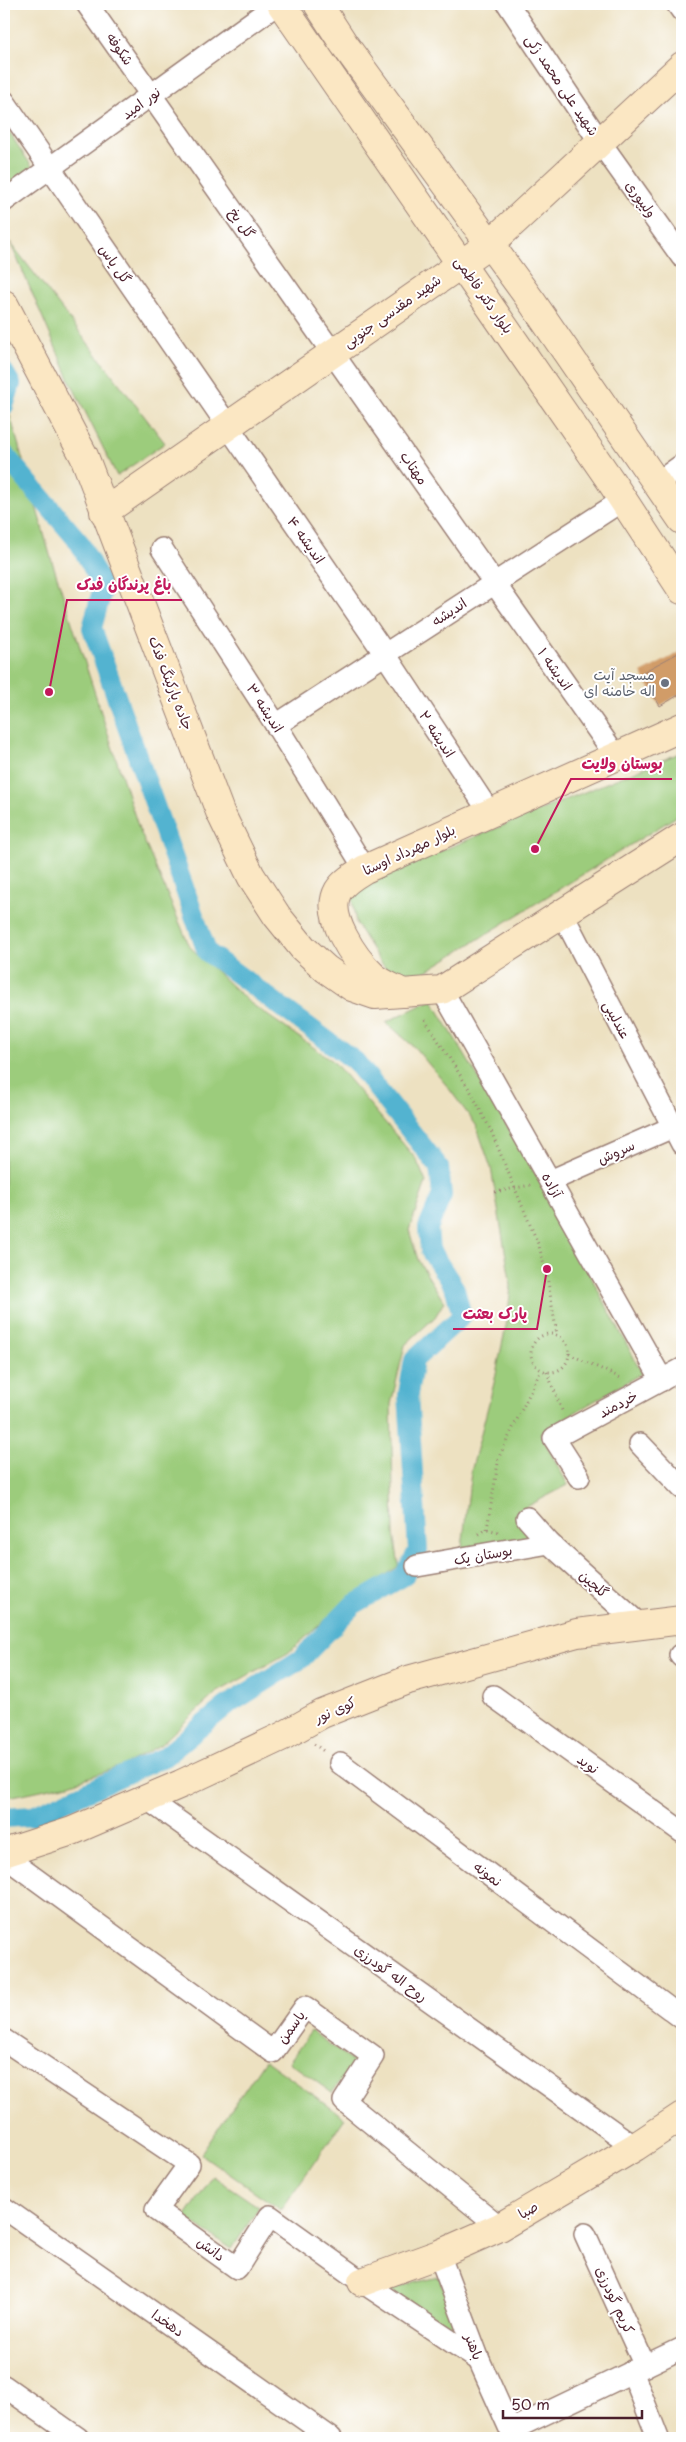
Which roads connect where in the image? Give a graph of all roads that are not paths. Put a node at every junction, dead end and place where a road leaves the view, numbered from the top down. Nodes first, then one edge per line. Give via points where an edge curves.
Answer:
1 (87, 4) edge
2 (277, 4) edge
3 (281, 4) edge
4 (318, 4) edge
5 (508, 4) edge
6 (677, 4) edge
7 (682, 11) edge
8 (682, 66) edge
9 (152, 95) junction
10 (4, 101) edge
11 (600, 142) junction
12 (50, 169) junction
13 (4, 201) edge
14 (490, 244) junction
15 (682, 257) edge
16 (461, 263) junction
17 (4, 304) edge
18 (333, 352) junction
19 (227, 426) junction
20 (682, 464) edge
21 (657, 483) junction
22 (623, 500) junction
23 (104, 512) junction
24 (682, 520) edge
25 (162, 549) dead end
26 (495, 583) junction
27 (682, 590) edge
28 (385, 654) junction
29 (276, 725) junction
30 (682, 727) edge
31 (616, 756) junction
32 (490, 813) junction
33 (680, 843) edge
34 (365, 869) junction
35 (562, 914) junction
36 (442, 990) junction
37 (405, 994) junction
38 (679, 1131) edge
39 (550, 1181) junction
40 (682, 1369) edge
41 (654, 1384) junction
42 (640, 1444) dead end
43 (579, 1477) dead end
44 (682, 1488) edge
45 (527, 1518) dead end
46 (549, 1543) junction
47 (417, 1566) dead end
48 (682, 1620) edge
49 (640, 1625) junction
50 (493, 1696) dead end
51 (340, 1763) road end
52 (147, 1799) junction
53 (682, 1832) edge
54 (4, 1855) edge
55 (682, 2018) edge
56 (4, 2040) edge
57 (682, 2116) edge
58 (635, 2148) junction
59 (4, 2208) edge
60 (500, 2227) junction
61 (585, 2234) dead end
62 (439, 2254) junction
63 (362, 2282) junction
64 (682, 2348) edge
65 (479, 2360) junction
66 (639, 2368) junction
67 (4, 2386) edge
68 (512, 2434) edge
69 (78, 2438) edge
70 (332, 2438) edge
71 (658, 2438) edge

1 - 9 street, شکوفه
2 - 9 street, نور امید
3 - 16 street, بلوار دکتر فاطمی
4 - 14 street
5 - 11 street, شهید علی محمد زکی
6 - 7 street
8 - 11 street, شهید مقدسی جنوبی
9 - 12 street, نور امید
9 - 18 street, گل یخ
10 - 12 street, گل یاس
11 - 14 street, شهید مقدسی جنوبی
11 - 15 street, ولیپوری
12 - 13 street, نور امید
12 - 19 street, گل یاس
14 - 16 street, شهید مقدسی جنوبی
14 - 21 street
16 - 18 street, شهید مقدسی جنوبی
16 - 22 street, بلوار دکتر فاطمی
17 - 23 street, جاده پارکینگ فدک via 84,456
18 - 19 street, شهید مقدسی جنوبی
18 - 26 street, مهتاب
19 - 23 street, شهید مقدسی جنوبی
19 - 28 street, اندیشه ۴
20 - 21 street
21 - 24 street
22 - 26 street, اندیشه
22 - 27 street, بلوار دکتر فاطمی
23 - 37 street, جاده پارکینگ فدک via 220,812 251,876 277,916 303,948 326,969 352,987 375,995
25 - 29 street, اندیشه ۳
26 - 28 street, اندیشه
26 - 31 street, اندیشه ۱
28 - 29 street, اندیشه
28 - 32 street, اندیشه ۲
29 - 34 street, اندیشه ۳
30 - 31 street, بلوار مهرداد اوستا
31 - 32 street, بلوار مهرداد اوستا
32 - 34 street, بلوار مهرداد اوستا
33 - 35 street
34 - 37 street, بلوار مهرداد اوستا via 337,892 334,914 363,965 375,977
35 - 36 street
35 - 38 street, عندلیبی
36 - 37 street
36 - 39 street, آزاده
38 - 39 street, سروش
39 - 41 street, آزاده
40 - 41 street, خردمند
41 - 43 street, خردمند via 562,1434
42 - 44 street
45 - 46 street, گلچین
46 - 47 street, بوستان یک
46 - 49 street, گلچین
48 - 49 street, کوی نور
49 - 52 street, کوی نور via 577,1633 408,1680 322,1714 295,1730
50 - 53 street, نوید
51 - 55 street, نمونه
52 - 54 street, کوی نور
52 - 58 street, روح اله گودرزی
54 - 60 street, یاسمن via 273,2052 305,2007 373,2056 344,2102
56 - 63 street, دانش via 189,2164 156,2210 237,2268 270,2216
57 - 58 street, صبا
58 - 60 street, صبا
59 - 70 street, دهخدا
60 - 62 street, صبا
61 - 66 street, کریم گودرزی
62 - 63 street, صبا
62 - 65 street, باهنر
63 - 65 street, دانش
64 - 66 street
65 - 68 street, باهنر
66 - 68 street
66 - 71 street, کریم گودرزی
67 - 69 street

